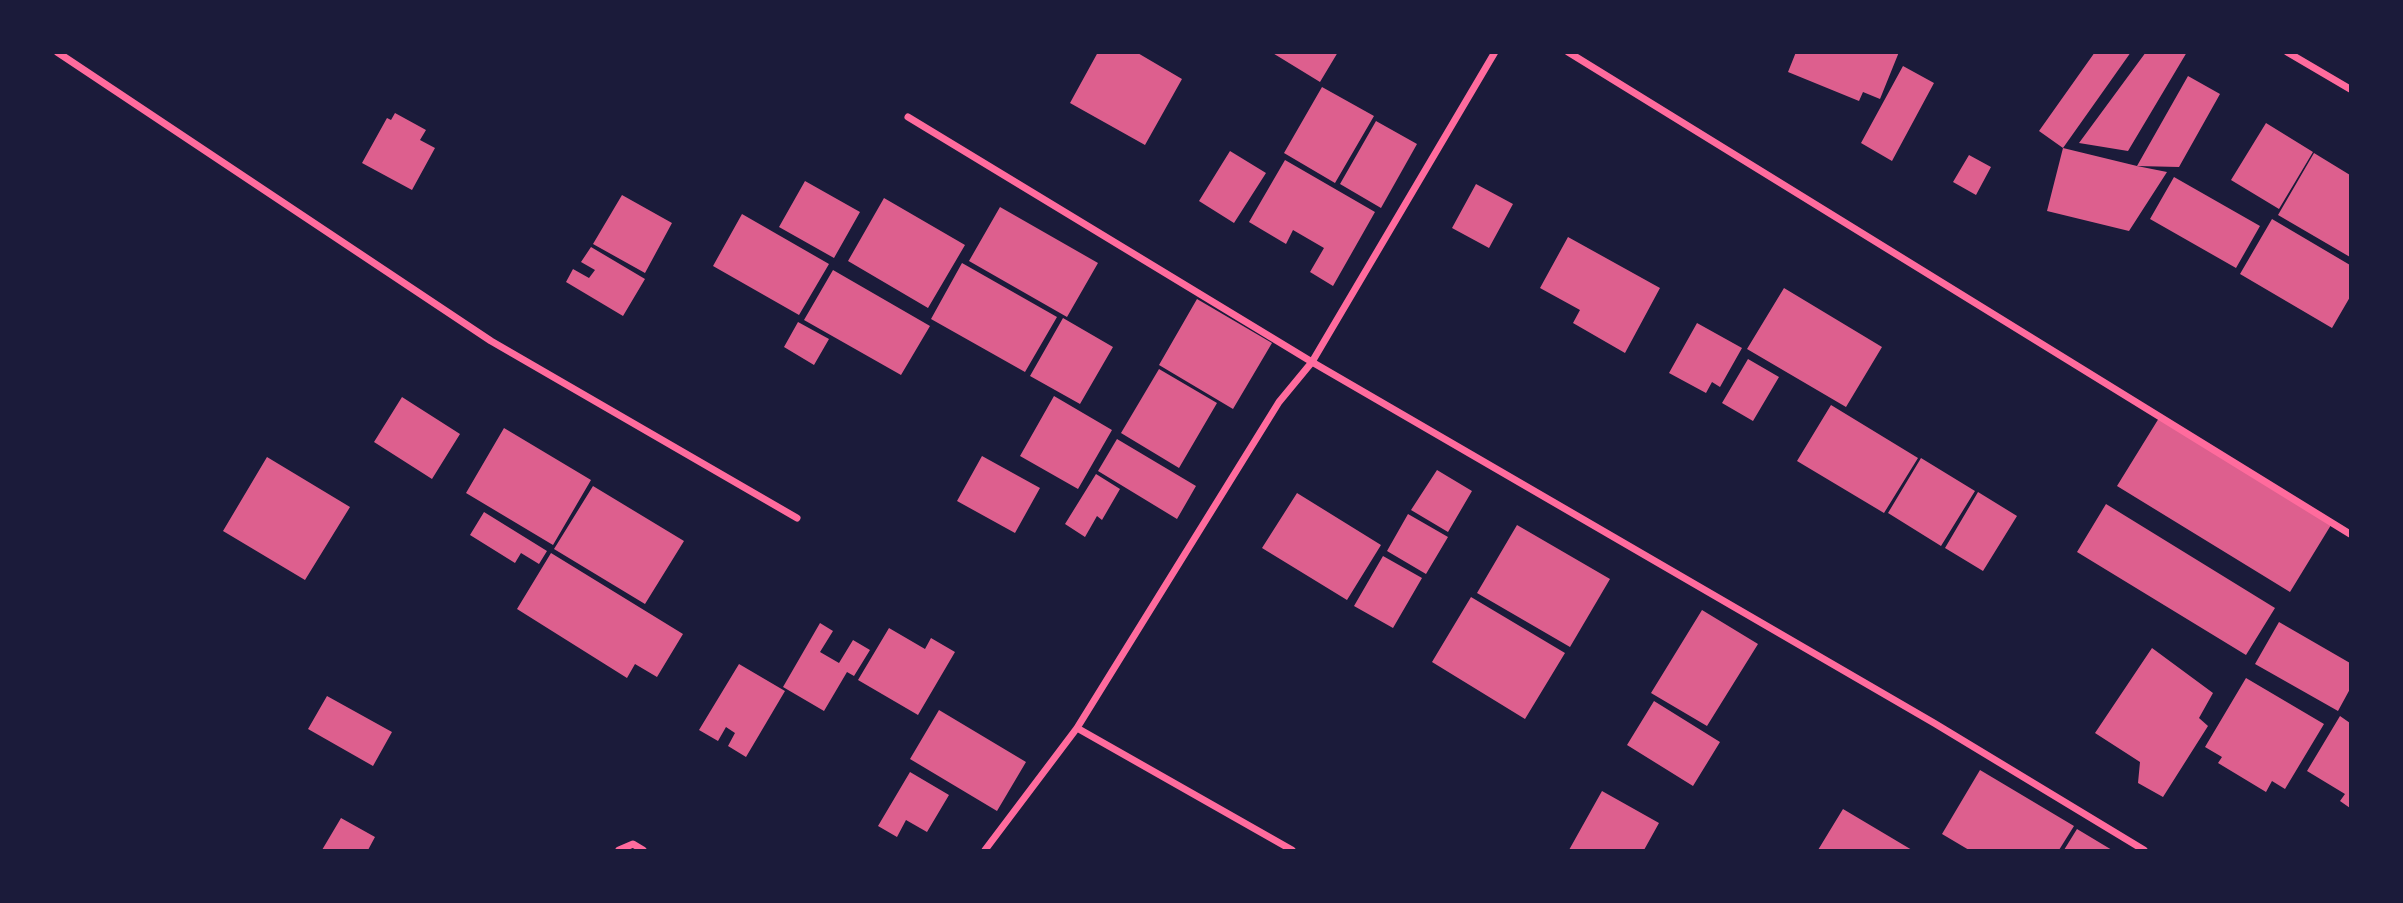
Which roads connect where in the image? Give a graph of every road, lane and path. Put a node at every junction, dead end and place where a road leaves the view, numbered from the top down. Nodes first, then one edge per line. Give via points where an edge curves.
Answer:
1 (57, 52) edge
2 (1495, 52) edge
3 (1568, 52) edge
4 (2287, 52) edge
5 (2350, 89) edge
6 (908, 117) dead end
7 (1312, 362) junction
8 (797, 519) dead end
9 (2350, 534) edge
10 (1077, 728) junction
11 (619, 850) edge
12 (643, 850) edge
13 (985, 850) edge
14 (1292, 850) edge
15 (2144, 850) edge

1 - 8 street via 491,341
2 - 7 street
3 - 9 street
4 - 5 street
6 - 7 street
7 - 10 street via 1279,402
7 - 15 street
10 - 13 street
10 - 14 street
11 - 12 street via 633,844

